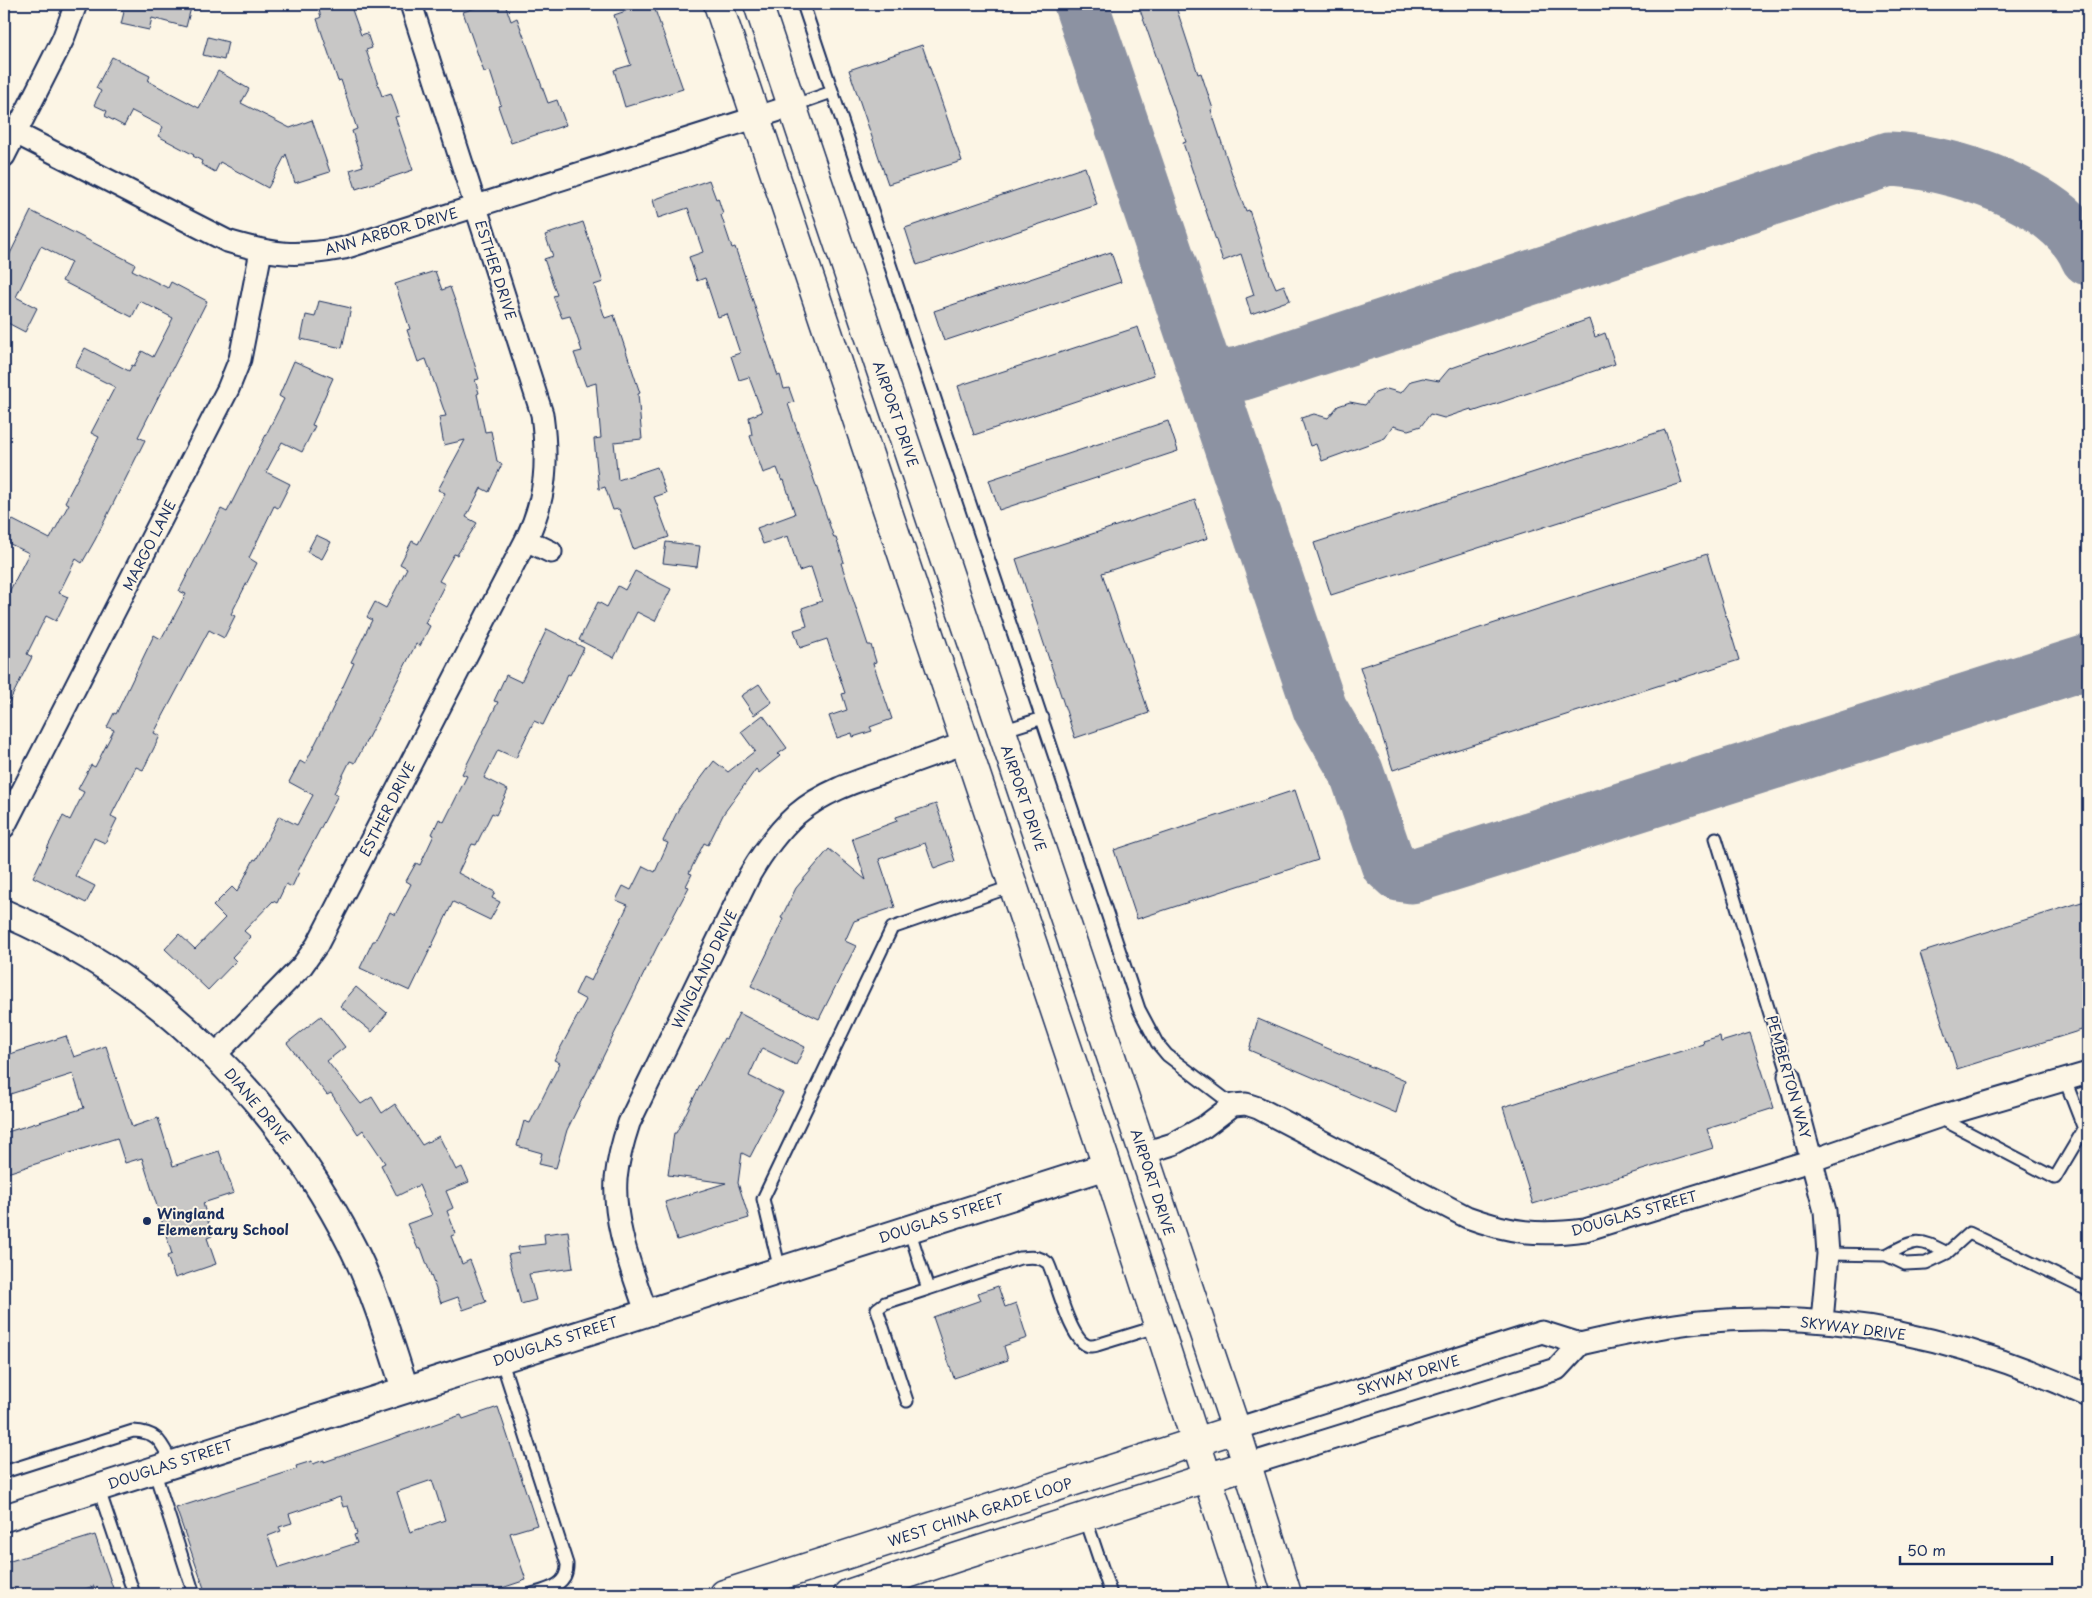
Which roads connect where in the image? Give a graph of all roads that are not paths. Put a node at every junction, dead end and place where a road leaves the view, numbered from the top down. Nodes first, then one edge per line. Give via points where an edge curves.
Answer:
1 (76, 4) edge
2 (411, 4) edge
3 (718, 4) edge
4 (758, 4) edge
5 (803, 4) edge
6 (832, 92) junction
7 (792, 106) junction
8 (756, 118) junction
9 (10, 130) edge
10 (4, 156) edge
11 (476, 206) junction
12 (262, 251) junction
13 (526, 540) junction
14 (551, 552) dead end
15 (1043, 718) junction
16 (1002, 731) junction
17 (966, 743) junction
18 (4, 827) edge
19 (1716, 838) dead end
20 (1013, 886) junction
21 (4, 913) edge
22 (1075, 950) junction
23 (215, 1055) junction
24 (2088, 1073) edge
25 (1789, 1076) joint
26 (2065, 1080) junction
27 (1233, 1104) junction
28 (1938, 1118) junction
29 (1144, 1153) junction
30 (1813, 1160) junction
31 (1107, 1166) junction
32 (909, 1229) junction
33 (1947, 1253) junction
34 (1828, 1254) junction
35 (1886, 1255) junction
36 (780, 1270) junction
37 (928, 1289) junction
38 (2088, 1290) edge
39 (646, 1312) junction
40 (1822, 1321) junction
41 (1159, 1326) junction
42 (1580, 1344) junction
43 (501, 1359) junction
44 (405, 1389) junction
45 (2088, 1396) edge
46 (907, 1401) dead end
47 (1236, 1429) junction
48 (1196, 1442) junction
49 (163, 1466) junction
50 (1247, 1466) junction
51 (4, 1472) edge
52 (1208, 1478) junction
53 (98, 1487) junction
54 (1085, 1517) junction
55 (4, 1518) edge
56 (134, 1594) edge
57 (194, 1594) edge
58 (532, 1594) edge
59 (724, 1594) edge
60 (848, 1594) edge
61 (1111, 1594) edge
62 (1245, 1594) edge
63 (1287, 1594) edge

1 - 9 street via 63,39
2 - 11 street, ESTHER DRIVE
3 - 8 main road
4 - 7 main road, AIRPORT DRIVE
5 - 6 lane
6 - 7 lane
6 - 15 lane
7 - 8 street, ANN ARBOR DRIVE
7 - 16 main road, AIRPORT DRIVE
8 - 11 street, ANN ARBOR DRIVE
8 - 17 main road
9 - 10 street
9 - 12 street, ANN ARBOR DRIVE via 227,241
11 - 12 street, ANN ARBOR DRIVE via 344,248 290,254
11 - 13 street, ESTHER DRIVE via 542,414 546,474
12 - 18 street, MARGO LANE via 240,359 228,389
13 - 14 street
13 - 23 street, ESTHER DRIVE via 317,945 302,966
15 - 16 lane
15 - 27 lane via 1140,1009 1157,1043 1167,1055
16 - 22 main road, AIRPORT DRIVE
17 - 20 main road
17 - 22 main road via 980,746 990,756 1028,867
17 - 39 street, WINGLAND DRIVE via 845,785 819,798 778,832 757,862 628,1122 620,1154 616,1179 617,1212
19 - 25 lane, PEMBERTON WAY
20 - 31 main road
20 - 36 lane via 892,928 763,1199
21 - 23 street, DIANE DRIVE via 118,975
22 - 29 main road, AIRPORT DRIVE
23 - 44 street, DIANE DRIVE via 288,1140 326,1198 355,1252
24 - 26 street, DOUGLAS STREET
25 - 30 street, PEMBERTON WAY
26 - 28 street, DOUGLAS STREET
26 - 28 lane via 2084,1130 2055,1178
27 - 29 street via 1173,1144
27 - 30 street, DOUGLAS STREET via 1258,1108 1467,1217 1496,1228 1528,1234 1584,1230
28 - 30 street, DOUGLAS STREET
29 - 47 main road, AIRPORT DRIVE
30 - 34 street, PEMBERTON WAY via 1825,1211
31 - 32 street, DOUGLAS STREET
31 - 41 main road
32 - 36 street, DOUGLAS STREET
32 - 37 lane
33 - 35 lane via 1926,1263 1905,1264
33 - 35 lane via 1928,1243 1912,1242
33 - 38 lane via 1969,1233
34 - 35 lane
34 - 40 street, PEMBERTON WAY
36 - 39 street, DOUGLAS STREET
37 - 41 lane via 1020,1258 1034,1257 1048,1263 1073,1330 1089,1346
37 - 46 lane via 885,1303 877,1309
39 - 43 street, DOUGLAS STREET
40 - 42 street, SKYWAY DRIVE via 1748,1319 1699,1322 1639,1330
40 - 45 street, SKYWAY DRIVE via 1905,1333 1960,1346 2014,1364
41 - 48 main road
42 - 47 street, SKYWAY DRIVE via 1542,1332
42 - 50 street via 1557,1369
43 - 44 street, DOUGLAS STREET
43 - 58 lane via 567,1564 565,1579 554,1587
44 - 49 street, DOUGLAS STREET
47 - 48 main road, WEST CHINA GRADE LOOP
47 - 50 main road, AIRPORT DRIVE
48 - 52 main road
48 - 59 main road, WEST CHINA GRADE LOOP
49 - 51 lane via 160,1441 153,1434 133,1431
49 - 53 street, DOUGLAS STREET
49 - 57 lane
50 - 52 main road
50 - 63 main road, AIRPORT DRIVE
52 - 54 main road
52 - 62 main road
53 - 55 street, DOUGLAS STREET
53 - 56 lane
54 - 60 main road
54 - 61 lane

